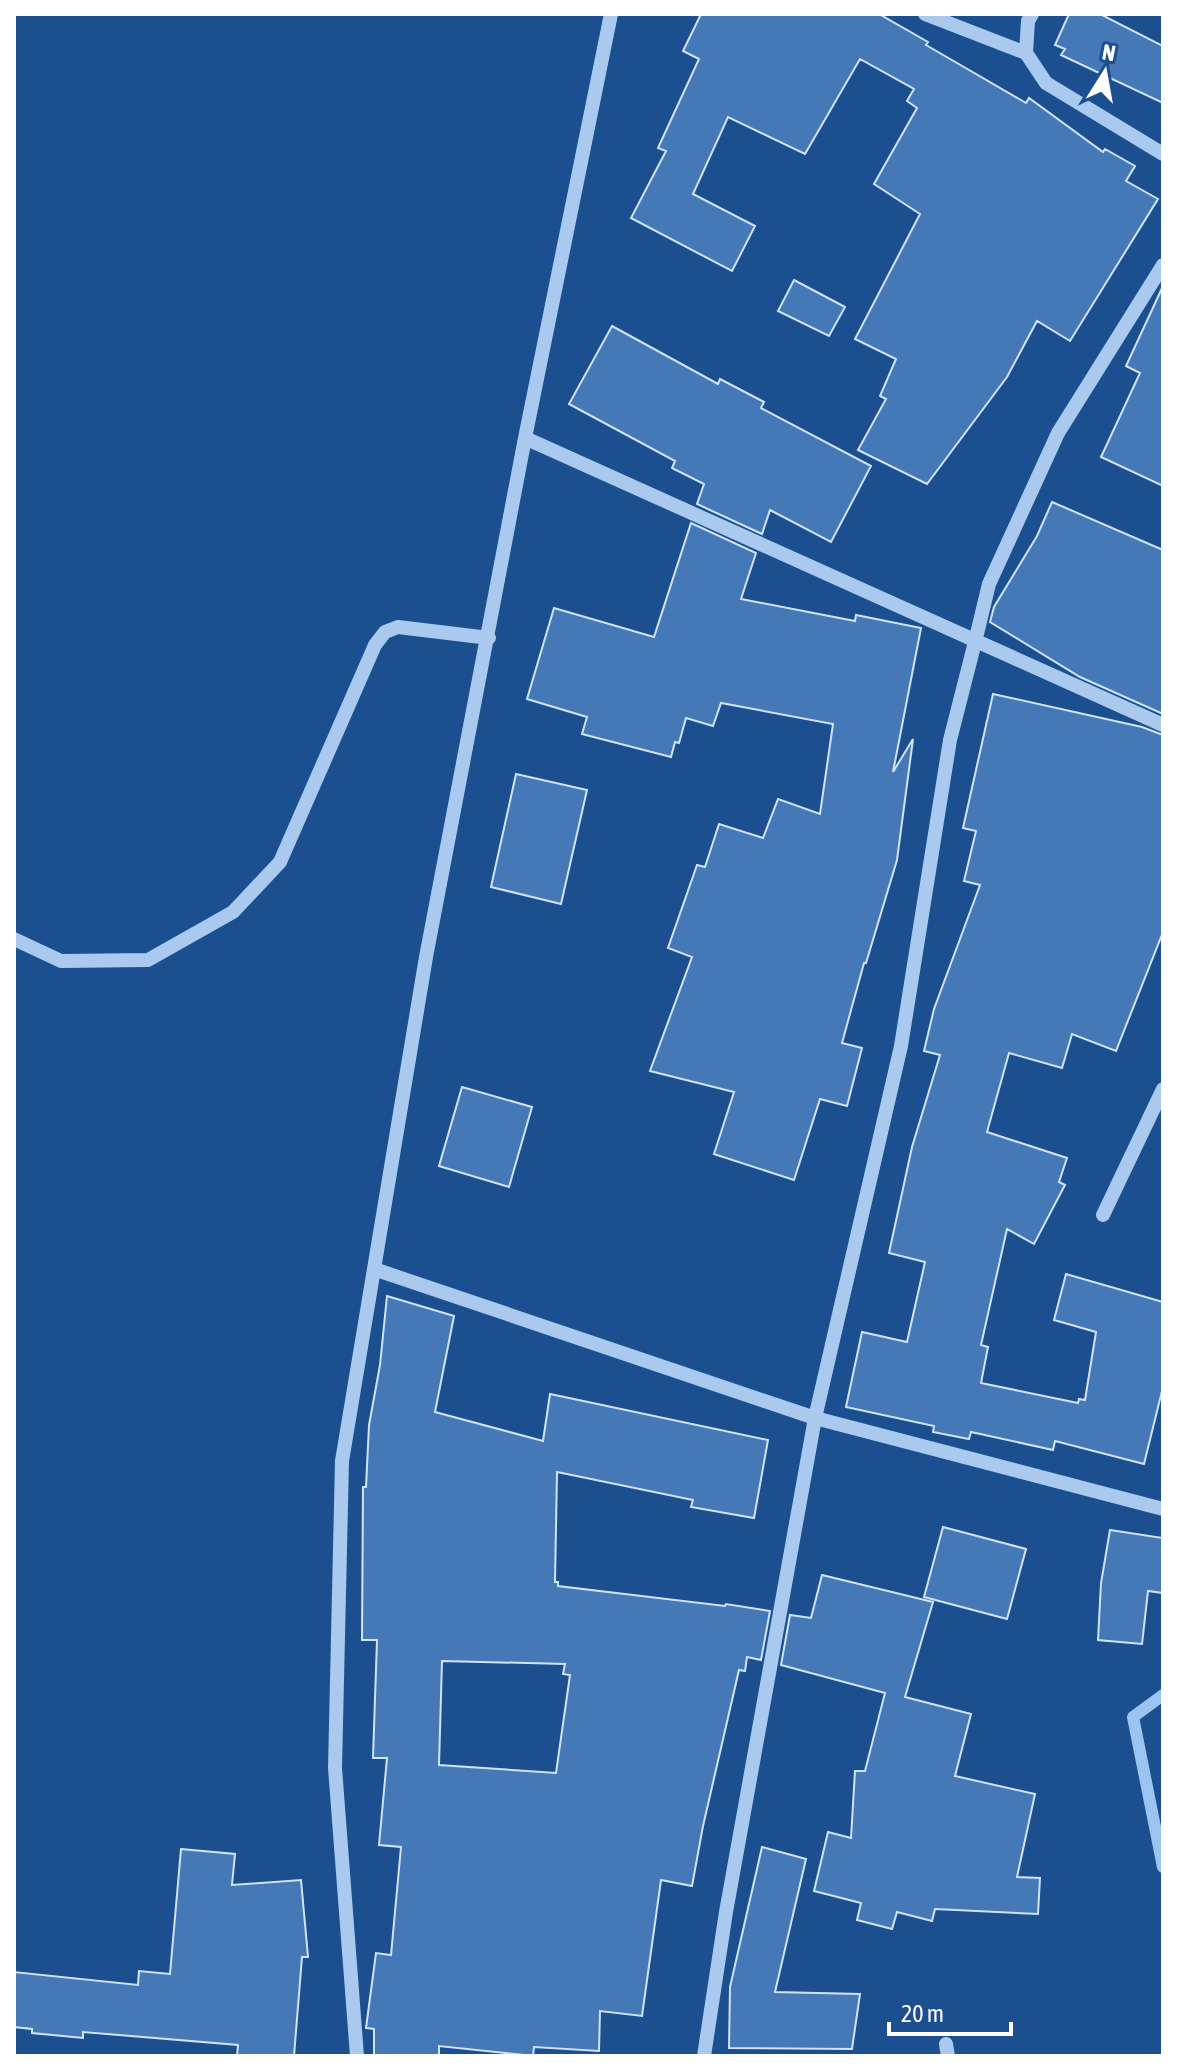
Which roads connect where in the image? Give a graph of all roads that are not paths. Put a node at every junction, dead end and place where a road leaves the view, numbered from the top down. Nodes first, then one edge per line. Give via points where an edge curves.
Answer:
1 (611, 14) edge
2 (925, 14) edge
3 (1032, 14) edge
4 (1026, 53) junction
5 (1163, 154) edge
6 (1163, 265) edge
7 (525, 438) junction
8 (489, 638) junction
9 (976, 638) junction
10 (1163, 725) edge
11 (14, 939) edge
12 (1163, 1089) edge
13 (1103, 1215) dead end
14 (374, 1269) junction
15 (815, 1418) junction
16 (1163, 1509) edge
17 (357, 2056) edge
18 (704, 2056) edge

1 - 7 street
2 - 4 street
3 - 4 street
4 - 5 street via 1046,83
6 - 9 street via 1058,433 989,584
7 - 8 street
7 - 9 street
8 - 11 street via 398,627 385,632 280,862 233,912 148,960 61,961
8 - 14 street via 426,957
9 - 10 street
9 - 15 street via 950,740 901,1046
12 - 13 street
14 - 15 street
14 - 17 street via 342,1461 335,1768
15 - 16 street
15 - 18 street

